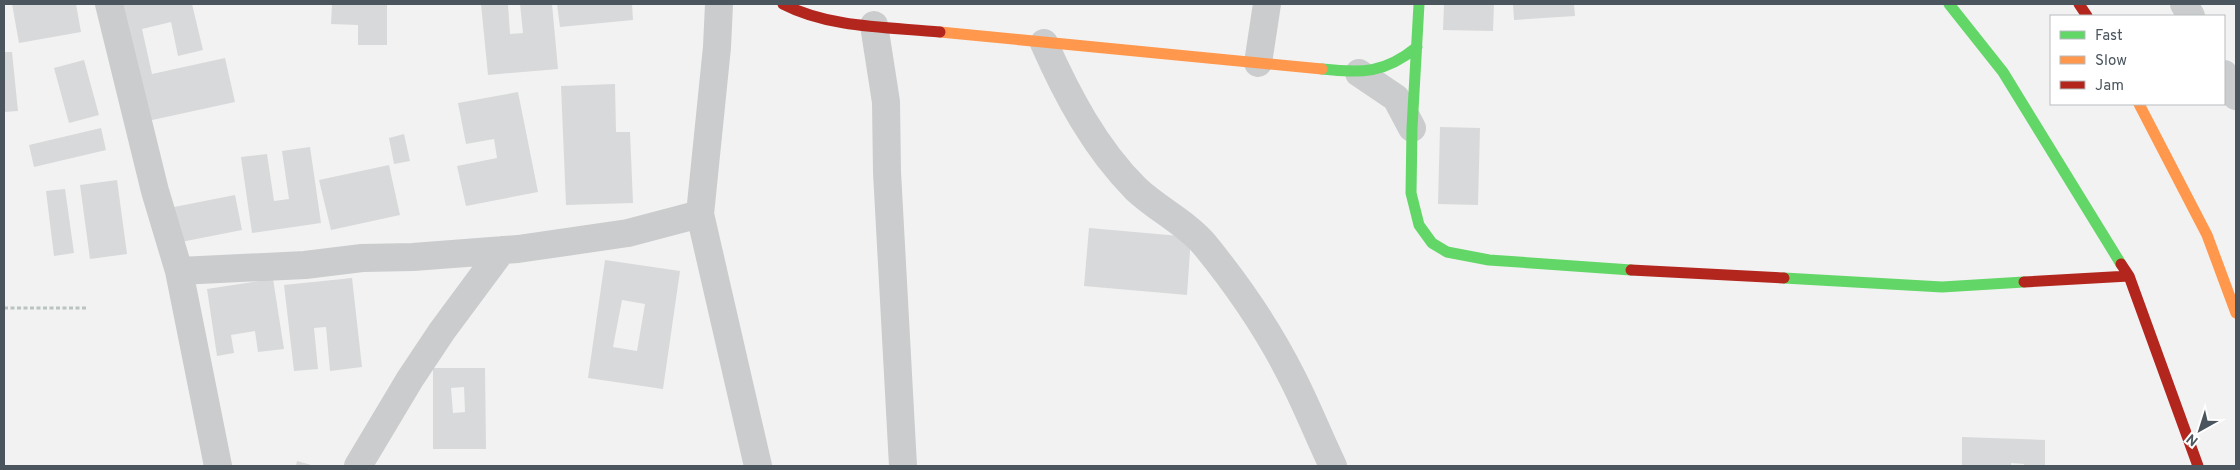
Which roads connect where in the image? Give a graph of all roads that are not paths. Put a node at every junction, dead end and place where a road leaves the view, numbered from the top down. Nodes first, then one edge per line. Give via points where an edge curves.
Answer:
1 (109, 4) edge
2 (719, 4) edge
3 (783, 4) edge
4 (1267, 4) edge
5 (1418, 4) edge
6 (1949, 4) edge
7 (2079, 4) edge
8 (2184, 4) edge
9 (2086, 15) edge
10 (2190, 15) edge
11 (874, 26) junction
12 (1044, 42) junction
13 (1417, 47) junction
14 (1258, 63) junction
15 (1359, 73) junction
16 (2225, 76) edge
17 (2236, 96) edge
18 (2140, 105) edge
19 (1412, 128) junction
20 (700, 214) junction
21 (502, 250) junction
22 (179, 271) junction
23 (2129, 276) junction
24 (2236, 313) edge
25 (218, 466) edge
26 (358, 466) edge
27 (758, 466) edge
28 (903, 466) edge
29 (1334, 466) edge
30 (2198, 466) edge

1 - 22 street via 155,191
2 - 20 street
3 - 11 street via 822,20
4 - 14 street
5 - 13 street
6 - 23 street via 2003,72
7 - 9 street
8 - 10 street
11 - 12 street
11 - 28 street via 886,102
12 - 14 street
12 - 29 street via 1065,90 1118,169 1154,206 1202,242 1231,280 1291,376
13 - 15 street via 1388,67
13 - 19 street
14 - 15 street
15 - 19 street via 1396,98
16 - 17 street
18 - 24 street via 2207,235
19 - 23 street via 1411,193 1419,225 1432,243 1447,252 1489,260 1577,267 1942,287
20 - 21 street via 628,234
20 - 27 street
21 - 22 street
21 - 26 street via 436,338
22 - 25 street
23 - 30 street

